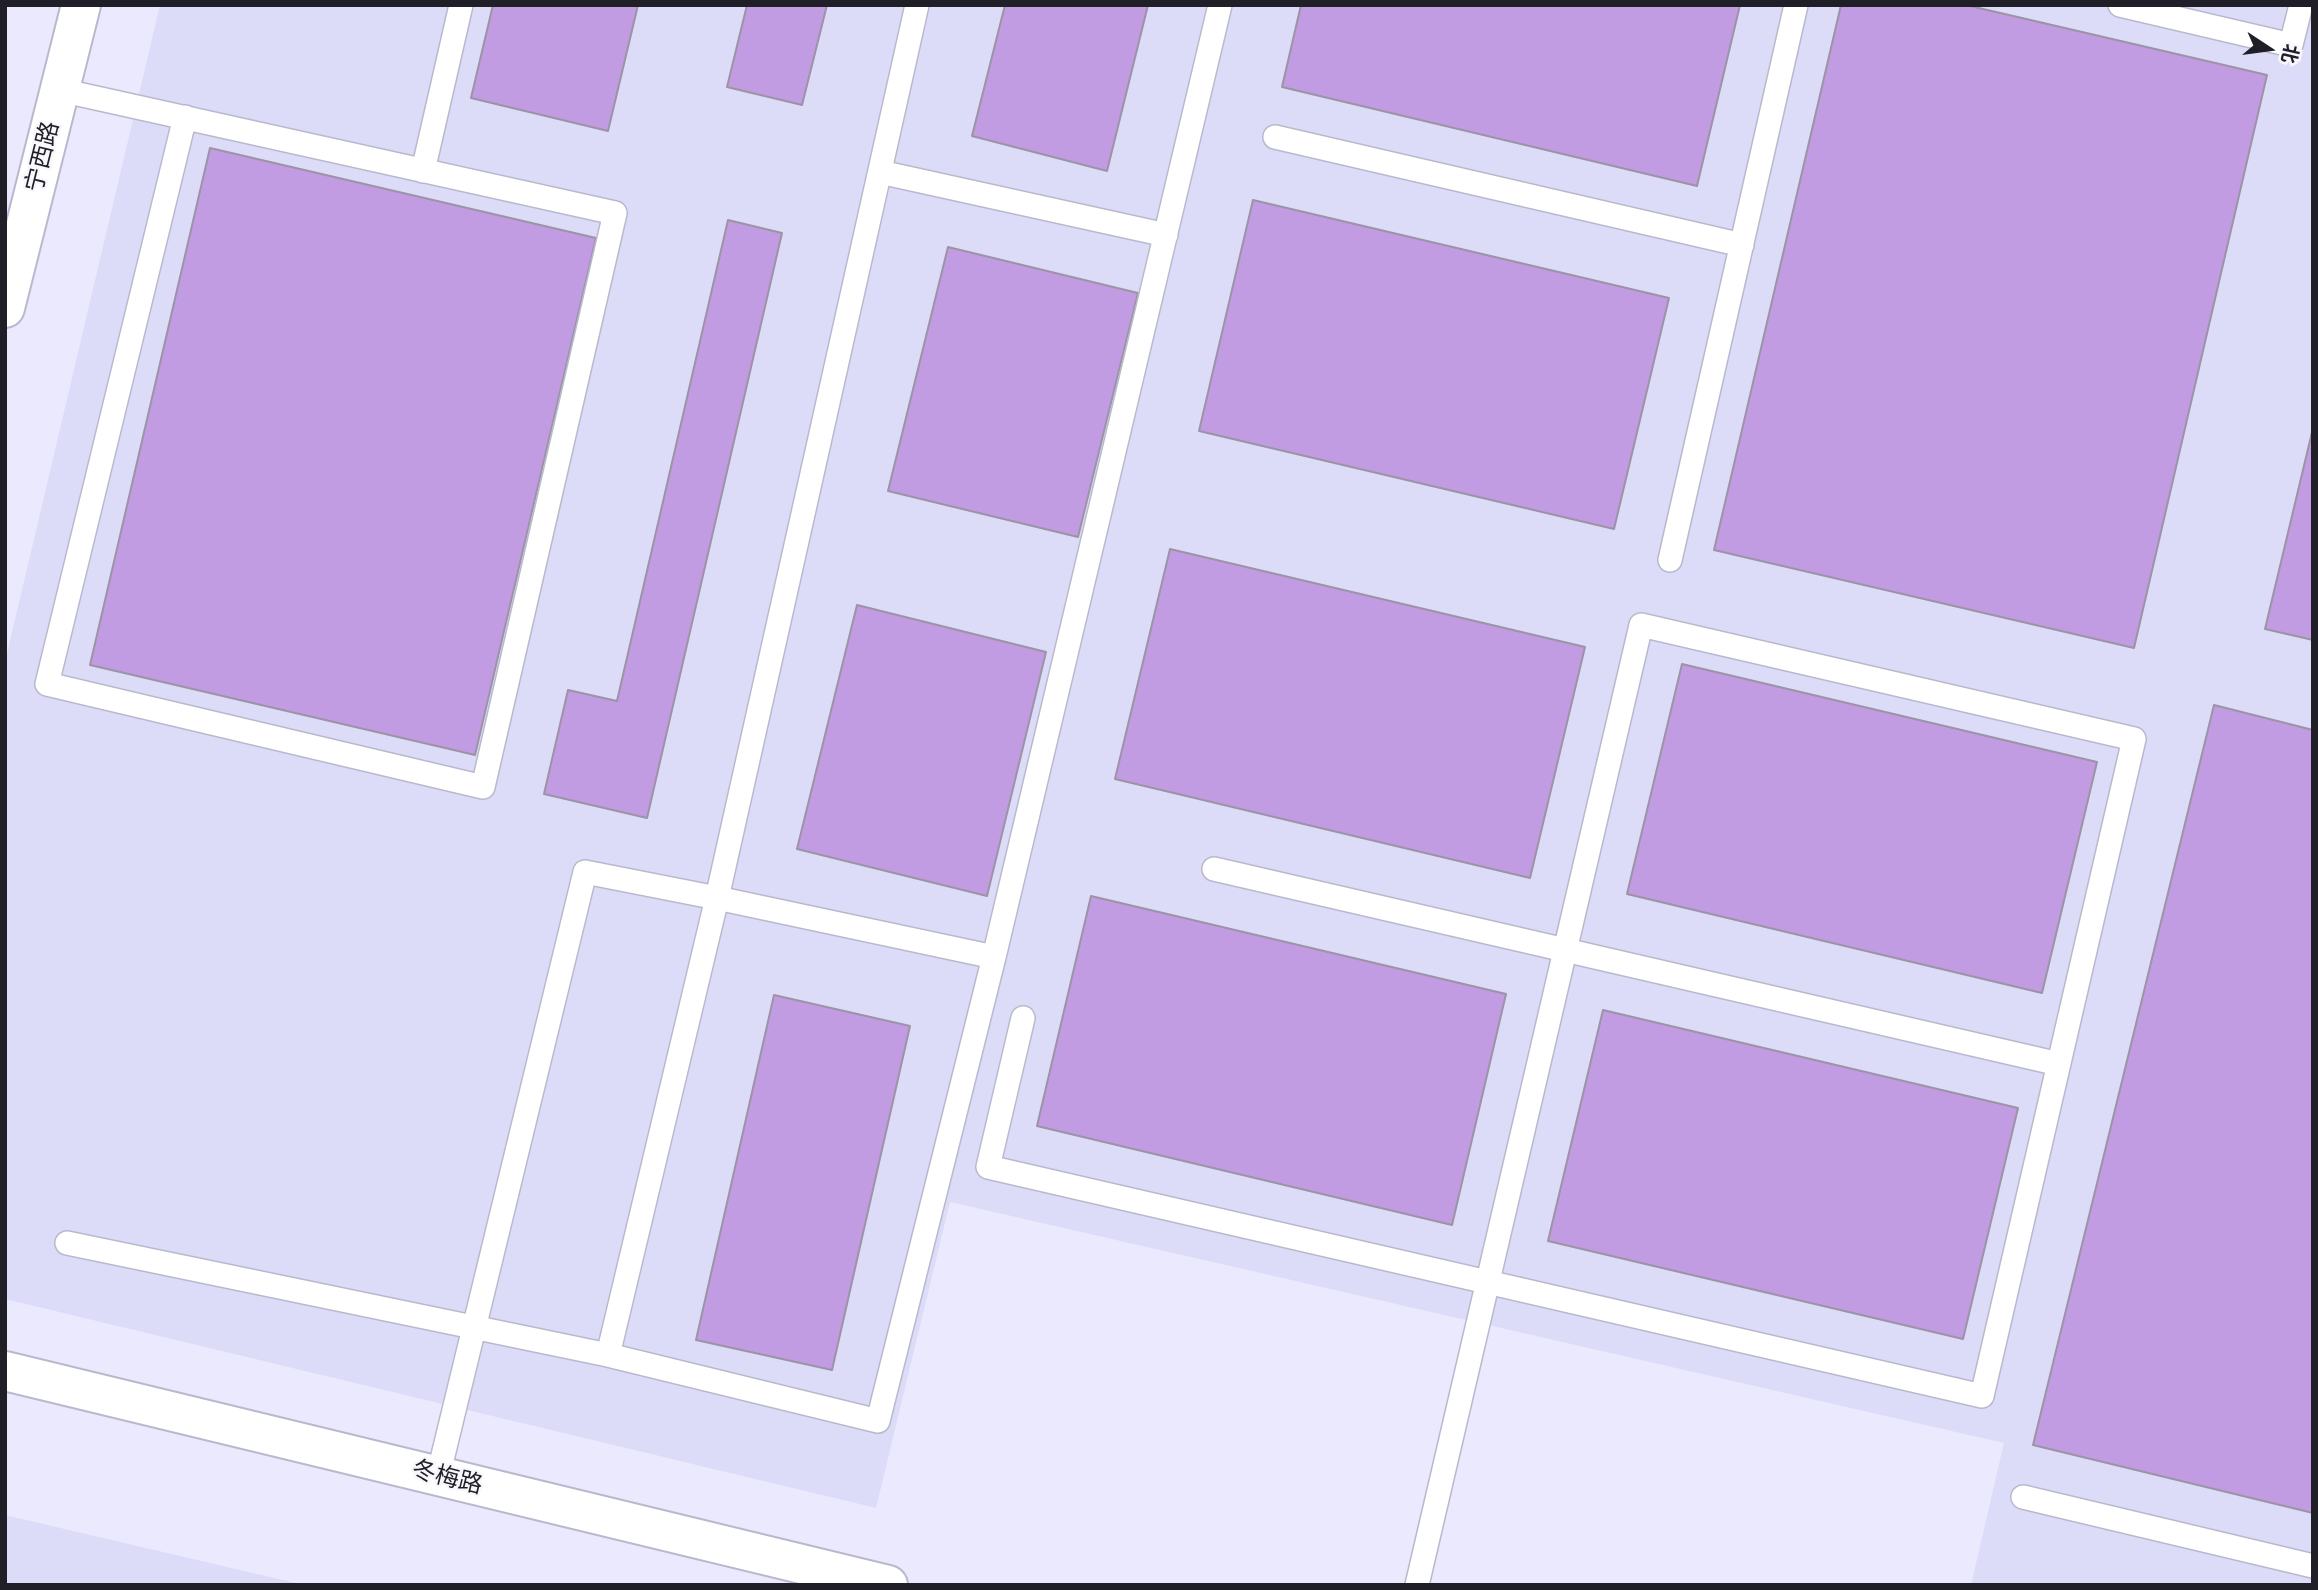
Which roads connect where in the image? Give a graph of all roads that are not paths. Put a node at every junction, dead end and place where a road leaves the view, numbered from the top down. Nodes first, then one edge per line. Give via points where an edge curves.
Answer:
1 (81, 5) edge
2 (461, 5) edge
3 (917, 5) edge
4 (1220, 5) edge
5 (1796, 5) edge
6 (2120, 5) edge
7 (2301, 5) edge
8 (60, 90) junction
9 (185, 117) junction
10 (1275, 137) dead end
11 (423, 171) junction
12 (880, 172) junction
13 (1166, 235) junction
14 (1742, 245) junction
15 (5, 308) edge
16 (1670, 560) dead end
17 (1214, 869) dead end
18 (717, 898) junction
19 (1566, 948) junction
20 (995, 957) junction
21 (1023, 1018) dead end
22 (2059, 1064) junction
23 (67, 1244) dead end
24 (1487, 1282) junction
25 (473, 1328) junction
26 (608, 1355) junction
27 (5, 1371) edge
28 (438, 1476) junction
29 (2023, 1497) dead end
30 (2313, 1566) edge
31 (888, 1585) edge
32 (1417, 1585) edge

1 - 8 street, 宁西路
2 - 11 lane
3 - 12 lane
4 - 13 lane
5 - 14 lane
6 - 7 lane via 2291,45
8 - 9 lane
8 - 15 street, 宁西路
9 - 11 lane
9 - 11 lane via 47,684 484,787 615,213
10 - 14 lane
12 - 13 lane
12 - 18 lane
13 - 20 lane
14 - 16 lane
17 - 19 lane
18 - 20 lane
18 - 25 lane via 585,872
18 - 26 lane
19 - 22 lane
19 - 22 lane via 1641,625 2134,739
19 - 24 lane
20 - 26 lane via 878,1421
21 - 24 lane via 988,1167
22 - 24 lane via 1982,1396
23 - 25 lane
24 - 32 lane
25 - 26 lane
25 - 28 lane
27 - 28 street, 冬梅路
28 - 31 street, 冬梅路
29 - 30 lane

